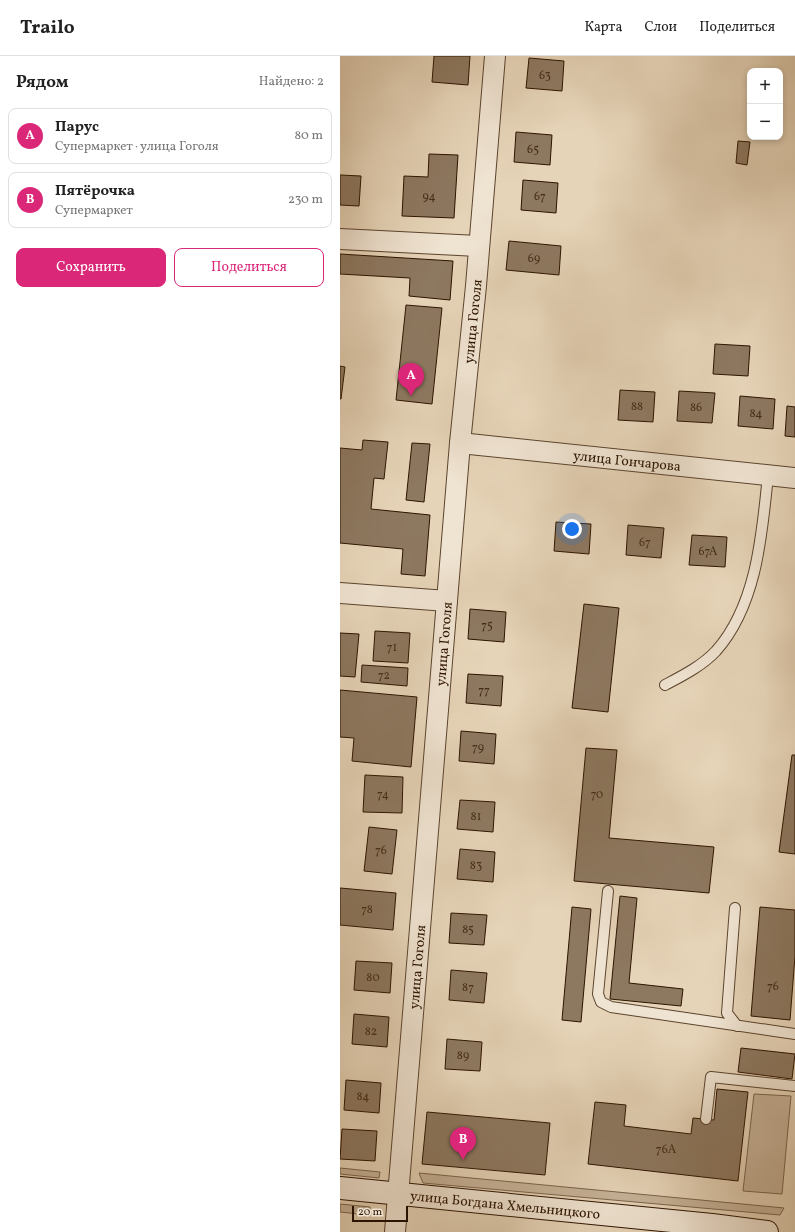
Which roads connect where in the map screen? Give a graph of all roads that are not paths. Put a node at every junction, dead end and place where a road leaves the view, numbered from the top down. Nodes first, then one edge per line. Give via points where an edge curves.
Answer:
1 (495, 56) edge
2 (340, 239) edge
3 (478, 246) junction
4 (460, 443) junction
5 (768, 475) junction
6 (795, 478) edge
7 (340, 593) edge
8 (447, 601) junction
9 (665, 685) dead end
10 (608, 891) dead end
11 (735, 908) dead end
12 (738, 1026) junction
13 (795, 1034) edge
14 (795, 1086) edge
15 (706, 1119) dead end
16 (340, 1188) edge
17 (399, 1194) junction
18 (711, 1228) edge
19 (395, 1232) edge
20 (767, 1232) edge

1 - 3 street, улица Гоголя
2 - 3 street
3 - 4 street, улица Гоголя
4 - 5 street, улица Гончарова
4 - 8 street, улица Гоголя
5 - 6 street, улица Гончарова
5 - 9 lane via 759,549 748,592 735,626 715,652 690,672
7 - 8 street
8 - 17 street, улица Гоголя
10 - 12 lane via 598,994 601,1002 611,1008
11 - 12 lane via 728,1013
12 - 13 lane
14 - 15 lane via 710,1077
16 - 17 main road, улица Богдана Хмельницкого
17 - 18 main road, улица Богдана Хмельницкого
17 - 19 street, улица Гоголя
18 - 20 main road, улица Богдана Хмельницкого

